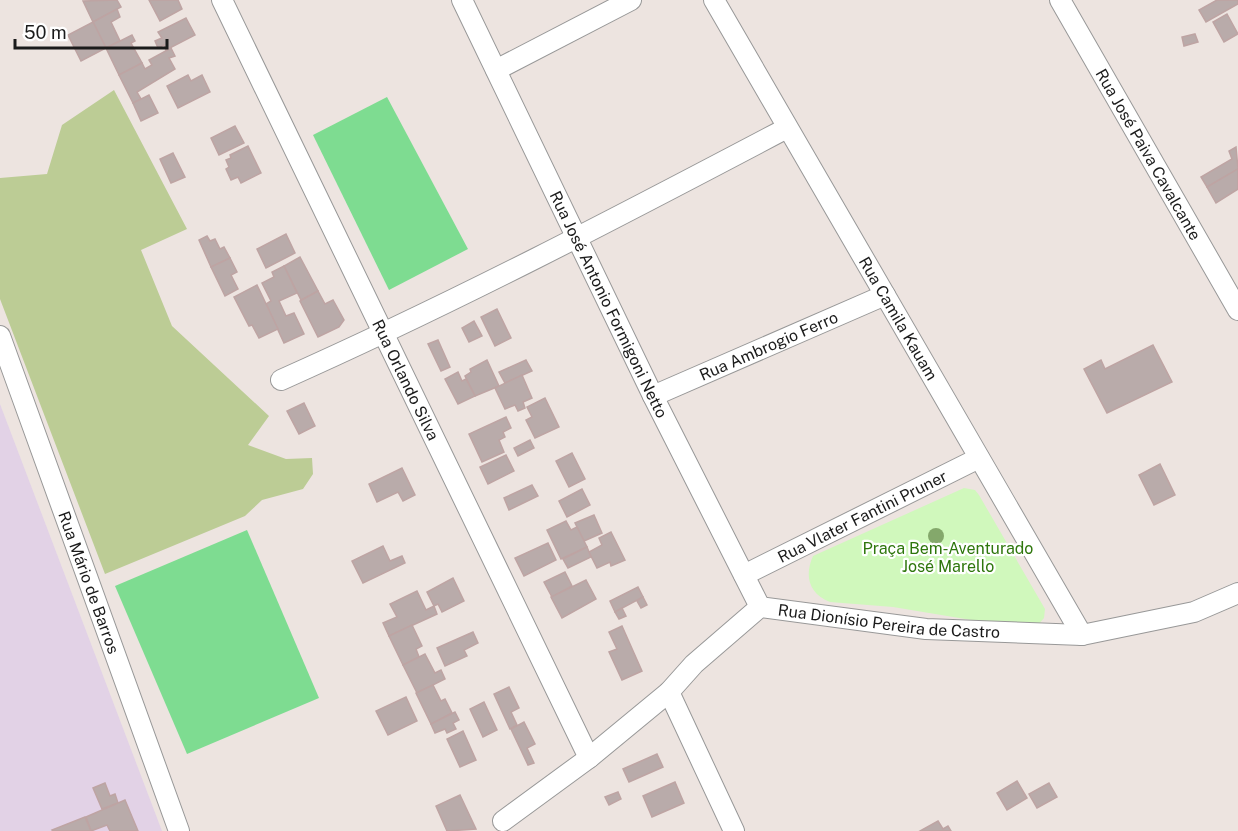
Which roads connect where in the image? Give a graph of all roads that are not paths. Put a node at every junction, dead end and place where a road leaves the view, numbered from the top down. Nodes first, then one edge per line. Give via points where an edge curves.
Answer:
1 (222, 0) edge
2 (462, 0) edge
3 (631, 0) edge
4 (714, 0) edge
5 (1060, 0) edge
6 (496, 70) junction
7 (787, 128) junction
8 (577, 239) junction
9 (885, 294) junction
10 (1238, 310) edge
11 (384, 334) junction
12 (0, 336) edge
13 (281, 380) dead end
14 (653, 396) junction
15 (979, 458) junction
16 (744, 575) junction
17 (1238, 593) edge
18 (760, 607) junction
19 (1082, 635) junction
20 (669, 692) junction
21 (589, 758) junction
22 (503, 821) dead end
23 (179, 831) edge
24 (734, 831) edge

1 - 11 street, Rua Orlando Silva
2 - 6 street, Rua José Antonio Formigoni Netto
3 - 6 street
4 - 7 street, Rua Camila Kauam
5 - 10 street, Rua José Paiva Cavalcante
6 - 8 street, Rua José Antonio Formigoni Netto
7 - 8 street
7 - 9 street, Rua Camila Kauam
8 - 11 street
8 - 14 street, Rua José Antonio Formigoni Netto
9 - 14 street, Rua Ambrogio Ferro
9 - 15 street, Rua Camila Kauam
11 - 13 street
11 - 21 street, Rua Orlando Silva
12 - 23 street, Rua Mário de Barros
14 - 16 street, Rua José Antonio Formigoni Netto
15 - 16 street, Rua Vlater Fantini Pruner
15 - 19 street, Rua Camila Kauam
16 - 18 street, Rua José Antonio Formigoni Netto
17 - 19 street, Rua Dionísio Pereira de Castro via 1194,612
18 - 19 street, Rua Dionísio Pereira de Castro via 926,629
18 - 20 street, Rua Dionísio Pereira de Castro via 694,664
20 - 21 street, Rua Dionísio Pereira de Castro
20 - 24 street
21 - 22 street, Rua Dionísio Pereira de Castro

